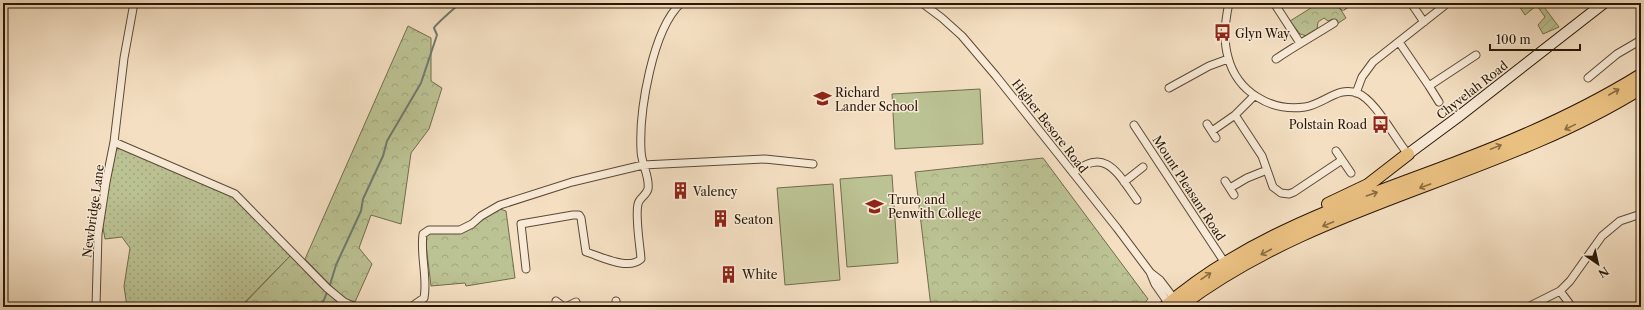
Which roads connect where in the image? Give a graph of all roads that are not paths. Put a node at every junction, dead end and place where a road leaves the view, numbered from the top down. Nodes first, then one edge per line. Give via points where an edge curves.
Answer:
1 (134, 3) edge
2 (681, 3) edge
3 (922, 3) edge
4 (1229, 3) edge
5 (1274, 3) edge
6 (1411, 3) edge
7 (1604, 3) edge
8 (1444, 6) dead end
9 (1322, 21) dead end
10 (1424, 22) junction
11 (1334, 23) dead end
12 (1326, 28) junction
13 (1641, 40) edge
14 (1399, 42) junction
15 (1300, 43) junction
16 (1476, 55) dead end
17 (1228, 59) junction
18 (1276, 59) dead end
19 (1641, 75) edge
20 (1588, 78) dead end
21 (1429, 86) junction
22 (1169, 88) dead end
23 (1641, 88) edge
24 (1356, 93) junction
25 (1254, 96) junction
26 (1439, 102) dead end
27 (1235, 115) junction
28 (1207, 124) dead end
29 (1134, 125) dead end
30 (1212, 131) junction
31 (1216, 138) dead end
32 (114, 142) junction
33 (1336, 151) dead end
34 (1411, 155) junction
35 (1342, 160) junction
36 (813, 164) dead end
37 (643, 165) junction
38 (1143, 167) dead end
39 (1267, 170) junction
40 (1073, 173) junction
41 (1351, 174) dead end
42 (1224, 181) dead end
43 (1124, 182) junction
44 (1230, 188) junction
45 (1234, 195) dead end
46 (1137, 200) dead end
47 (1641, 214) edge
48 (1272, 237) junction
49 (1225, 263) junction
50 (526, 269) dead end
51 (1560, 291) junction
52 (556, 301) dead end
53 (576, 302) dead end
54 (1173, 305) edge
55 (96, 307) edge
56 (355, 307) edge
57 (411, 307) edge
58 (565, 307) edge
59 (1528, 307) edge
60 (1572, 307) edge

1 - 32 street, Newbridge Lane via 124,58
2 - 37 street via 664,28 648,84 642,114
3 - 40 street, Higher Besore Road via 948,22 974,49
4 - 17 street via 1225,34
5 - 15 street
6 - 10 street
7 - 34 street, Chyvelah Road
8 - 10 street
9 - 12 street
10 - 14 street
11 - 12 street
12 - 15 street
13 - 20 street via 1617,54
14 - 21 street
14 - 24 street via 1369,67
15 - 18 street
16 - 21 street
17 - 22 street via 1180,78
17 - 25 street via 1243,86
48 -> 19 highway via 1338,207 1460,162 1539,129 1594,103
21 - 26 street
23 -> 54 highway via 1585,120 1513,152 1282,244
24 - 25 street via 1345,91 1314,104 1298,107 1274,105
24 - 34 street via 1369,102
25 - 27 street
27 - 30 street
27 - 39 street via 1262,156
28 - 30 street
29 - 49 street, Mount Pleasant Road
30 - 31 street
32 - 55 street, Newbridge Lane via 98,234
32 - 56 street via 234,194 330,290 344,302
33 - 35 street
34 - 48 highway via 1368,185 1307,213
35 - 39 street via 1289,194 1281,193 1273,187
35 - 41 street
36 - 37 street via 765,160
37 - 50 street via 647,174 648,190 638,205 641,259 638,262 623,263 586,252 582,218 573,214 521,224
37 - 57 street via 572,182 500,205 460,230 429,230 423,234 421,250 426,289 424,298
38 - 43 street
39 - 44 street
40 - 43 street via 1088,163 1101,162 1109,165
40 - 54 street, Higher Besore Road
42 - 44 street
43 - 46 street
44 - 45 street
47 - 51 street via 1620,221 1602,236
48 - 49 highway
54 -> 49 highway
51 - 59 street
51 - 60 street
52 - 58 street
53 - 58 street

